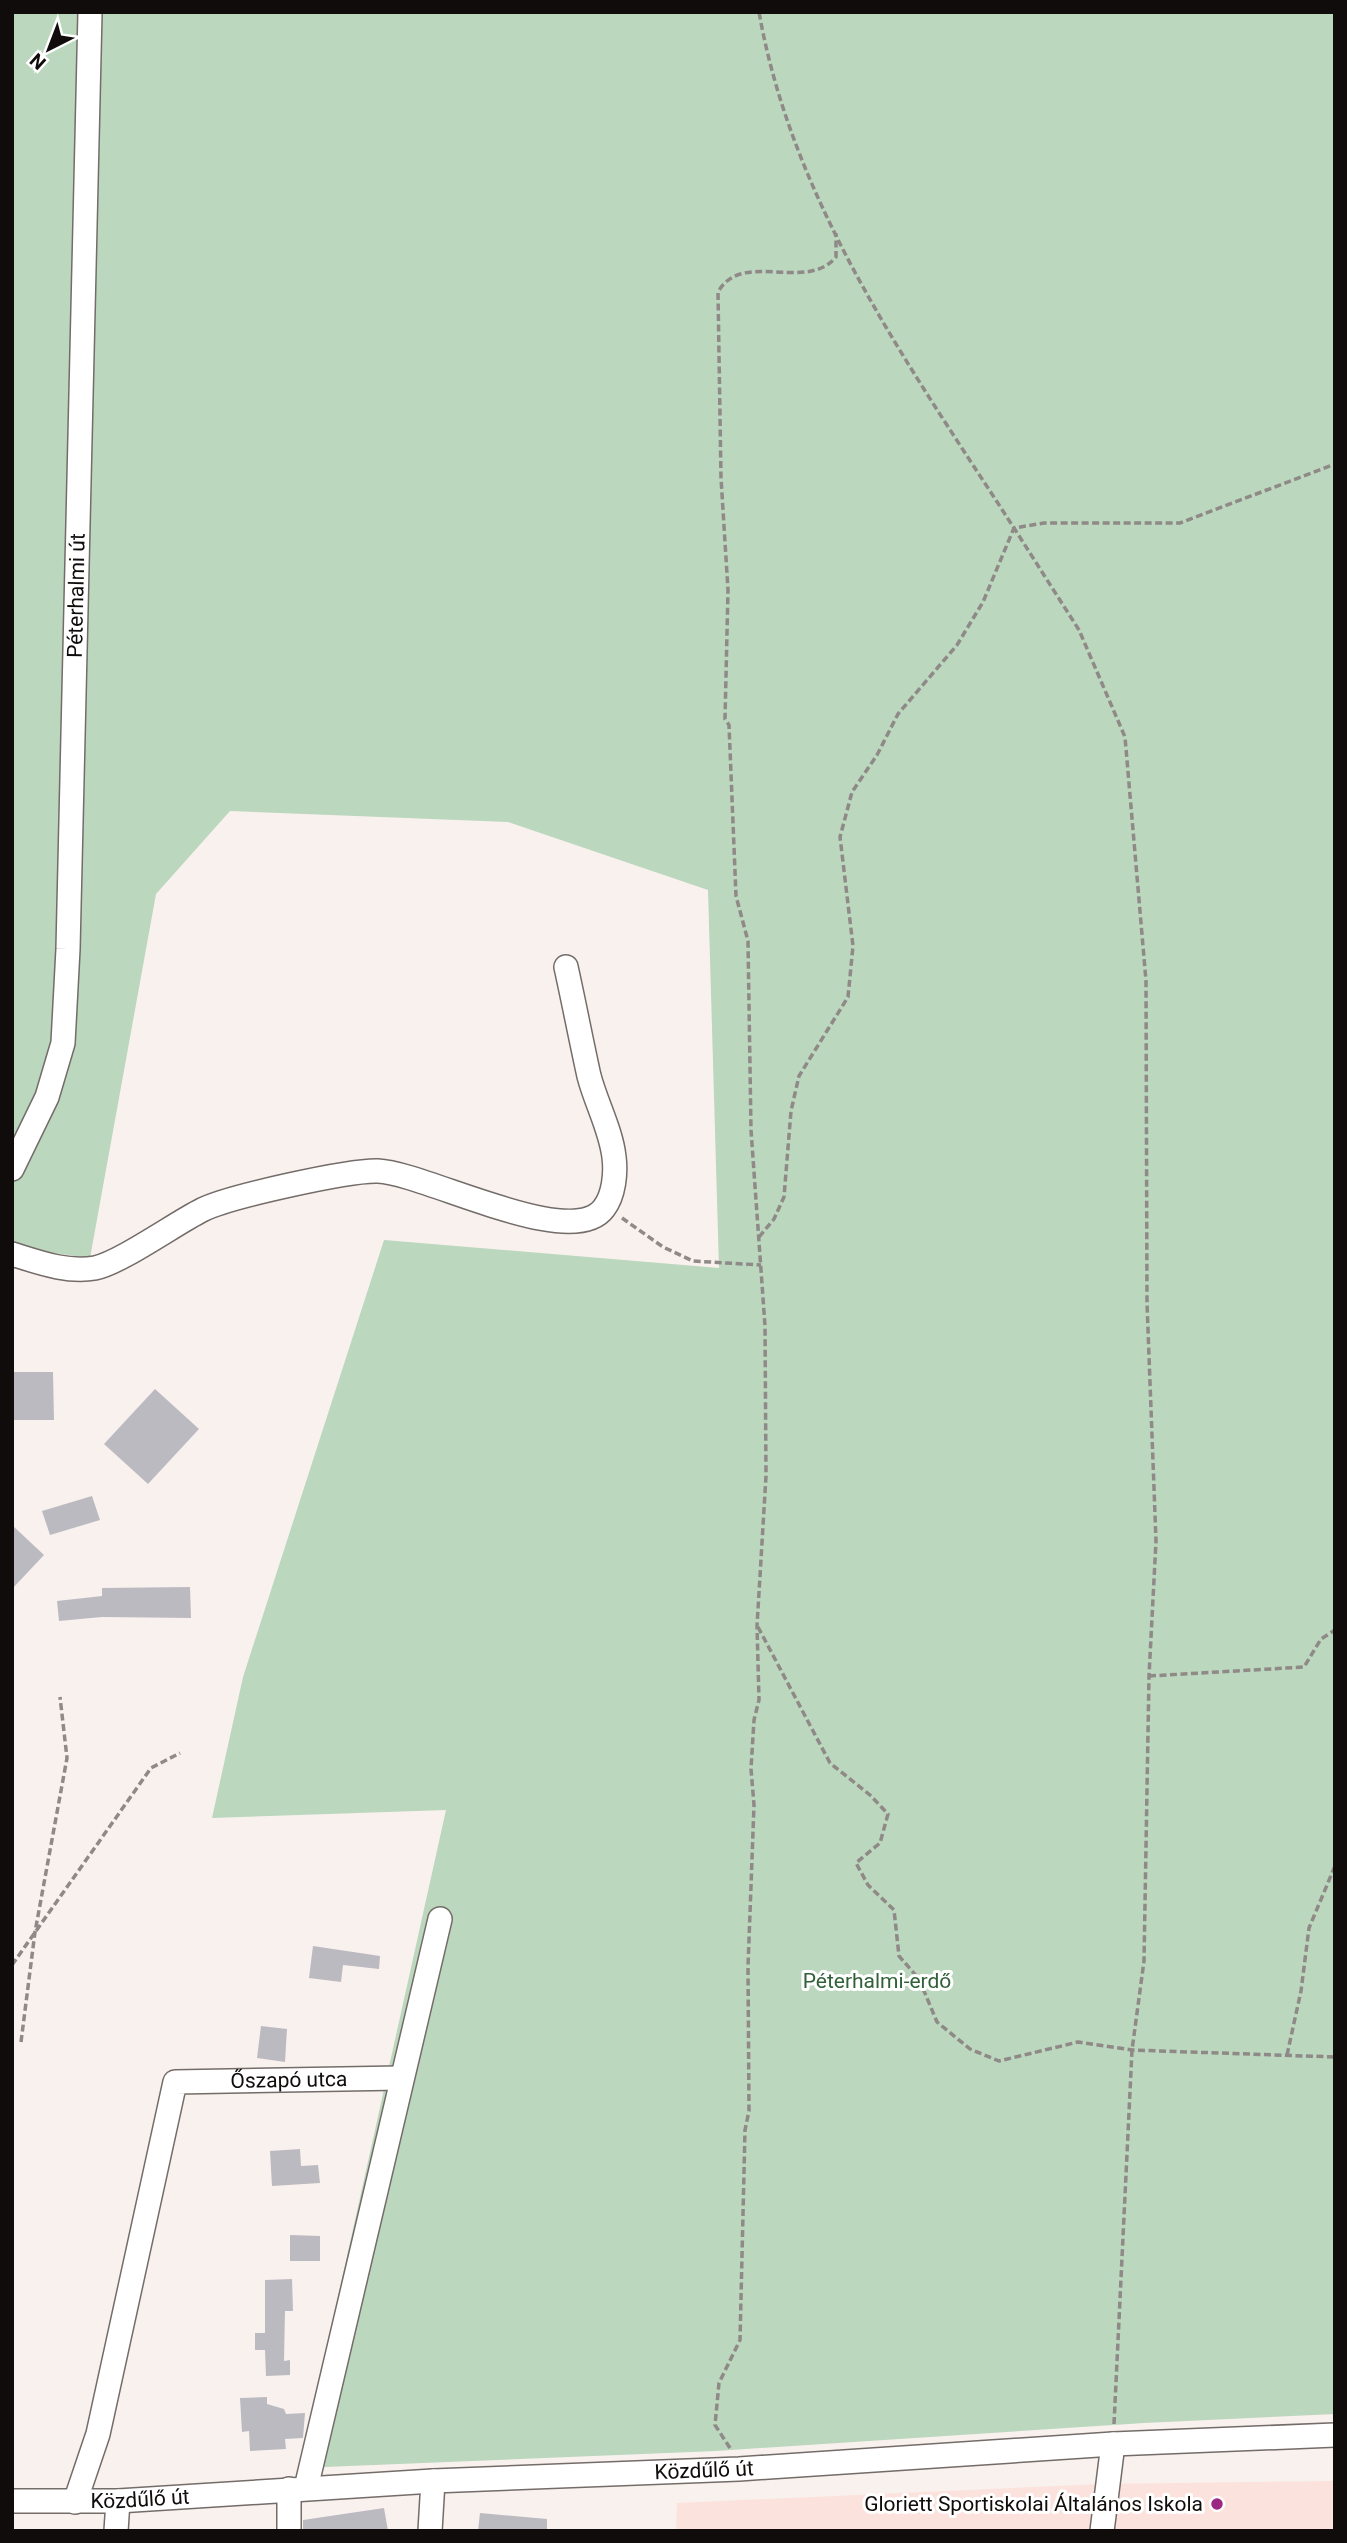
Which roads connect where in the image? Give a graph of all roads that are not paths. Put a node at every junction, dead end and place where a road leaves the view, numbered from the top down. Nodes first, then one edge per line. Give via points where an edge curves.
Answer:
1 (90, 12) edge
2 (566, 967) dead end
3 (12, 1169) edge
4 (12, 1254) edge
5 (440, 1919) dead end
6 (401, 2078) junction
7 (175, 2082) joint
8 (1335, 2435) edge
9 (1113, 2444) junction
10 (433, 2481) junction
11 (297, 2488) junction
12 (12, 2501) edge
13 (118, 2501) junction
14 (75, 2502) junction
15 (116, 2531) edge
16 (289, 2531) edge
17 (430, 2531) edge
18 (1102, 2531) edge

1 - 3 street, Péterhalmi út via 63,1043 47,1097
2 - 4 street via 590,1077 614,1156 614,1183 604,1208 591,1220 572,1223 512,1212 414,1177 377,1171 303,1183 205,1208 96,1268 59,1268
5 - 6 street
6 - 7 street, Őszapó utca
6 - 11 street
7 - 14 street, Közdűlő út via 99,2434
8 - 9 street, Közdűlő út
9 - 10 street, Közdűlő út via 739,2469
9 - 18 street
10 - 11 street, Közdűlő út
10 - 17 street
11 - 13 street, Közdűlő út
11 - 16 street
12 - 14 street, Közdűlő út
13 - 14 street, Közdűlő út
13 - 15 street

